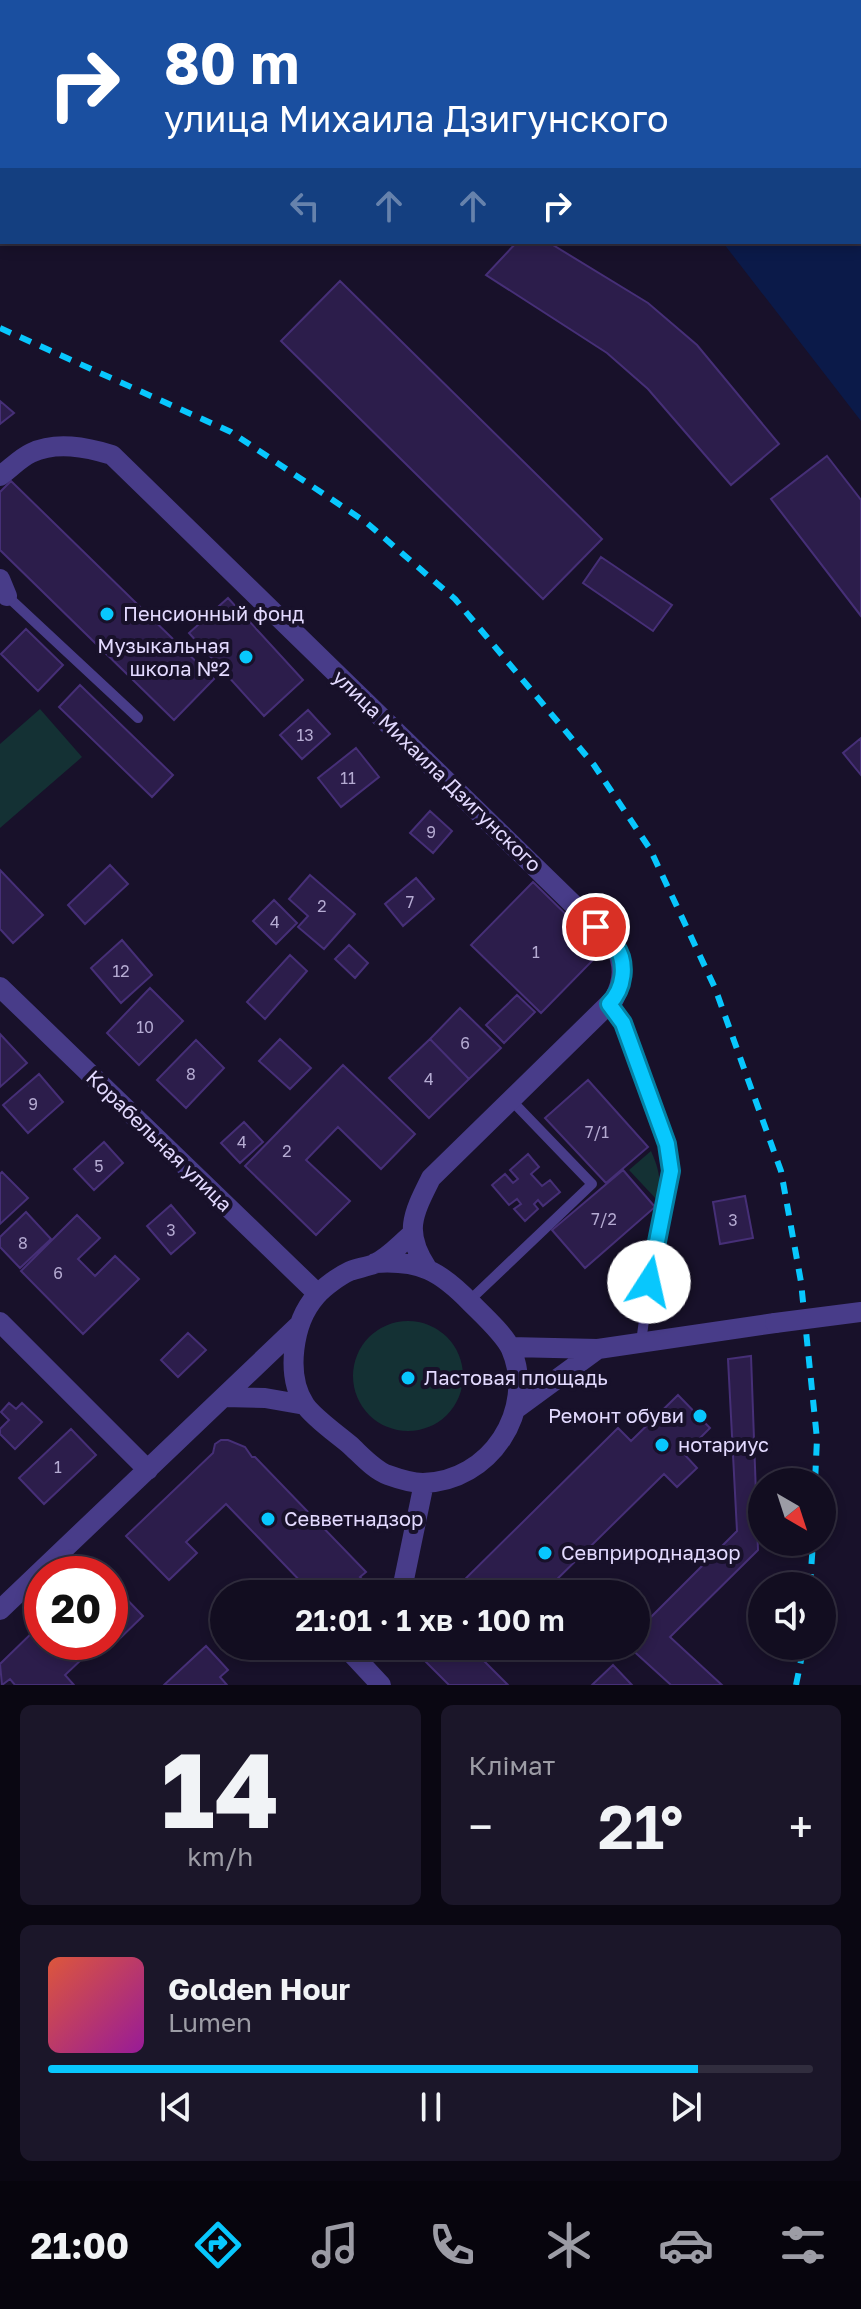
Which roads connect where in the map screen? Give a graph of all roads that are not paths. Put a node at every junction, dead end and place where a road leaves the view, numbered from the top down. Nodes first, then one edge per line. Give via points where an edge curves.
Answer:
1 (0, 476) edge
2 (2, 593) edge
3 (138, 718) dead end
4 (0, 987) edge
5 (609, 1004) junction
6 (511, 1100) junction
7 (412, 1234) junction
8 (375, 1263) junction
9 (427, 1268) junction
10 (318, 1294) junction
11 (469, 1301) junction
12 (861, 1312) edge
13 (0, 1322) edge
14 (300, 1324) junction
15 (641, 1342) junction
16 (510, 1347) junction
17 (598, 1349) junction
18 (224, 1397) junction
19 (305, 1405) junction
20 (516, 1409) junction
21 (148, 1470) junction
22 (424, 1483) junction
23 (404, 1580) edge
24 (0, 1610) edge
25 (358, 1660) edge
26 (381, 1685) edge

1 - 5 street, улица Михаила Дзигунского via 31,453 58,446 112,455 615,945 622,983
2 - 3 lane
4 - 10 street, Корабельная улица
5 - 6 street, улица Михаила Дзигунского
5 - 15 lane via 623,1023 649,1090 671,1171
6 - 7 street, улица Михаила Дзигунского via 431,1178 417,1204
6 - 11 lane via 592,1184
7 - 8 street
7 - 9 street
8 - 9 street via 402,1261
8 - 10 street via 348,1272
9 - 11 street
10 - 14 street
11 - 16 street
12 - 15 street, bridge
13 - 21 street
14 - 18 street
14 - 19 street via 294,1351
15 - 17 street
16 - 17 street
16 - 20 street via 518,1377
17 - 20 street
18 - 19 street
18 - 21 street
19 - 22 street via 382,1473
20 - 22 street via 504,1438 483,1462 455,1477
21 - 24 street
22 - 23 street
25 - 26 street

